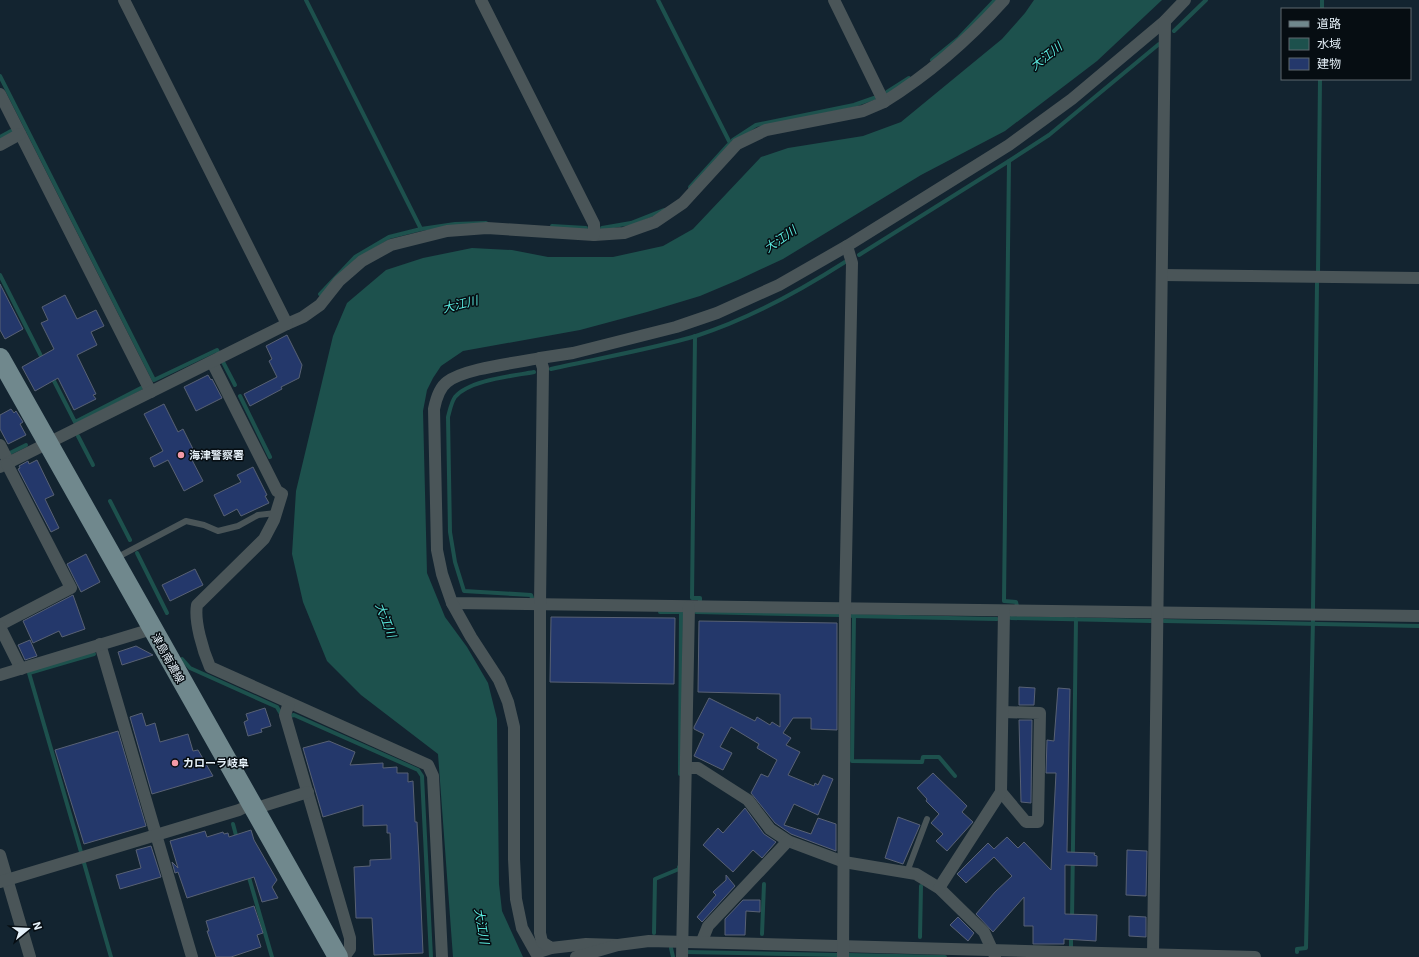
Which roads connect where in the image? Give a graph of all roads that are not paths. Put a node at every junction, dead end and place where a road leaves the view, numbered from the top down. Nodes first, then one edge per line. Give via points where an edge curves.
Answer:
1 (124, 0) edge
2 (481, 0) edge
3 (834, 0) edge
4 (1004, 0) edge
5 (1185, 0) edge
6 (1164, 21) junction
7 (0, 94) edge
8 (884, 102) junction
9 (20, 134) junction
10 (0, 145) edge
11 (594, 235) junction
12 (847, 246) junction
13 (1162, 275) junction
14 (1419, 278) edge
15 (287, 324) junction
16 (0, 358) edge
17 (540, 358) junction
18 (212, 362) junction
19 (151, 392) junction
20 (48, 444) junction
21 (0, 445) edge
22 (5, 465) edge
23 (277, 513) junction
24 (113, 559) junction
25 (452, 603) junction
26 (540, 604) junction
27 (690, 607) junction
28 (845, 610) junction
29 (1004, 611) junction
30 (1158, 612) junction
31 (1419, 616) edge
32 (0, 626) edge
33 (152, 629) junction
34 (100, 644) junction
35 (22, 669) junction
36 (0, 675) edge
37 (289, 704) junction
38 (1002, 712) junction
39 (687, 768) junction
40 (308, 792) junction
41 (1001, 792) junction
42 (252, 806) junction
43 (927, 819) dead end
44 (157, 835) junction
45 (788, 841) junction
46 (0, 855) edge
47 (844, 862) junction
48 (907, 872) junction
49 (4, 881) edge
50 (939, 888) junction
51 (683, 941) junction
52 (702, 941) junction
53 (618, 945) junction
54 (551, 948) junction
55 (843, 951) edge
56 (994, 954) edge
57 (1152, 955) junction
58 (30, 957) edge
59 (192, 957) edge
60 (338, 957) edge
61 (344, 957) edge
62 (442, 957) edge
63 (576, 957) edge
64 (682, 957) edge
65 (1255, 957) edge

1 - 15 street
2 - 11 street via 594,224
3 - 8 street
4 - 8 street via 979,28 911,85
5 - 6 street
6 - 12 street via 1072,99 1009,146
6 - 13 street
7 - 9 street
8 - 11 street via 863,111 766,130 738,144 683,203 655,222 624,233
9 - 10 street
9 - 19 street
11 - 15 street via 487,228 447,231 391,245 362,261 339,281 320,305
12 - 17 street via 779,285 717,313 676,327 573,353
12 - 28 street via 852,263
13 - 14 street
13 - 30 street
15 - 18 street
16 - 20 main road, 津島南濃線
17 - 25 street via 468,372 446,382 436,398 434,409 437,550
17 - 26 street via 543,368
18 - 19 street
18 - 23 street via 277,491 282,494
19 - 20 street
20 - 22 street
20 - 24 main road, 津島南濃線
21 - 22 street
22 - 32 street via 71,588
23 - 24 lane via 258,515 238,526 218,531 186,521
23 - 37 street via 264,539 197,605 196,613 210,667
24 - 33 main road, 津島南濃線
25 - 26 street
25 - 54 street via 500,680 508,702 514,727 516,899 522,928 536,953
26 - 27 street
26 - 54 street via 540,933 542,942
27 - 28 street
27 - 39 street
28 - 29 street
28 - 47 street
29 - 30 street
29 - 38 street
30 - 31 street
30 - 57 street
32 - 35 street
33 - 34 street
33 - 42 main road, 津島南濃線
34 - 35 street
34 - 44 street
35 - 36 street
37 - 40 street via 285,715
37 - 62 street via 428,765 433,776
38 - 41 street
38 - 41 street via 1040,713 1038,822 1026,822
39 - 45 street via 698,768 748,800 770,829
39 - 51 street
40 - 42 street
40 - 61 street via 350,938 350,949
41 - 50 street
42 - 44 street
42 - 60 main road, 津島南濃線
43 - 48 lane
44 - 49 street
44 - 59 street
45 - 47 street
45 - 52 street via 708,926
46 - 49 street
47 - 48 street
47 - 55 street
48 - 50 street via 916,874
49 - 58 street
50 - 56 street via 984,932
51 - 52 street
51 - 53 street via 649,941
51 - 64 street
52 - 55 street
53 - 54 street via 586,944
53 - 63 street
55 - 56 street
56 - 57 street
57 - 65 street

